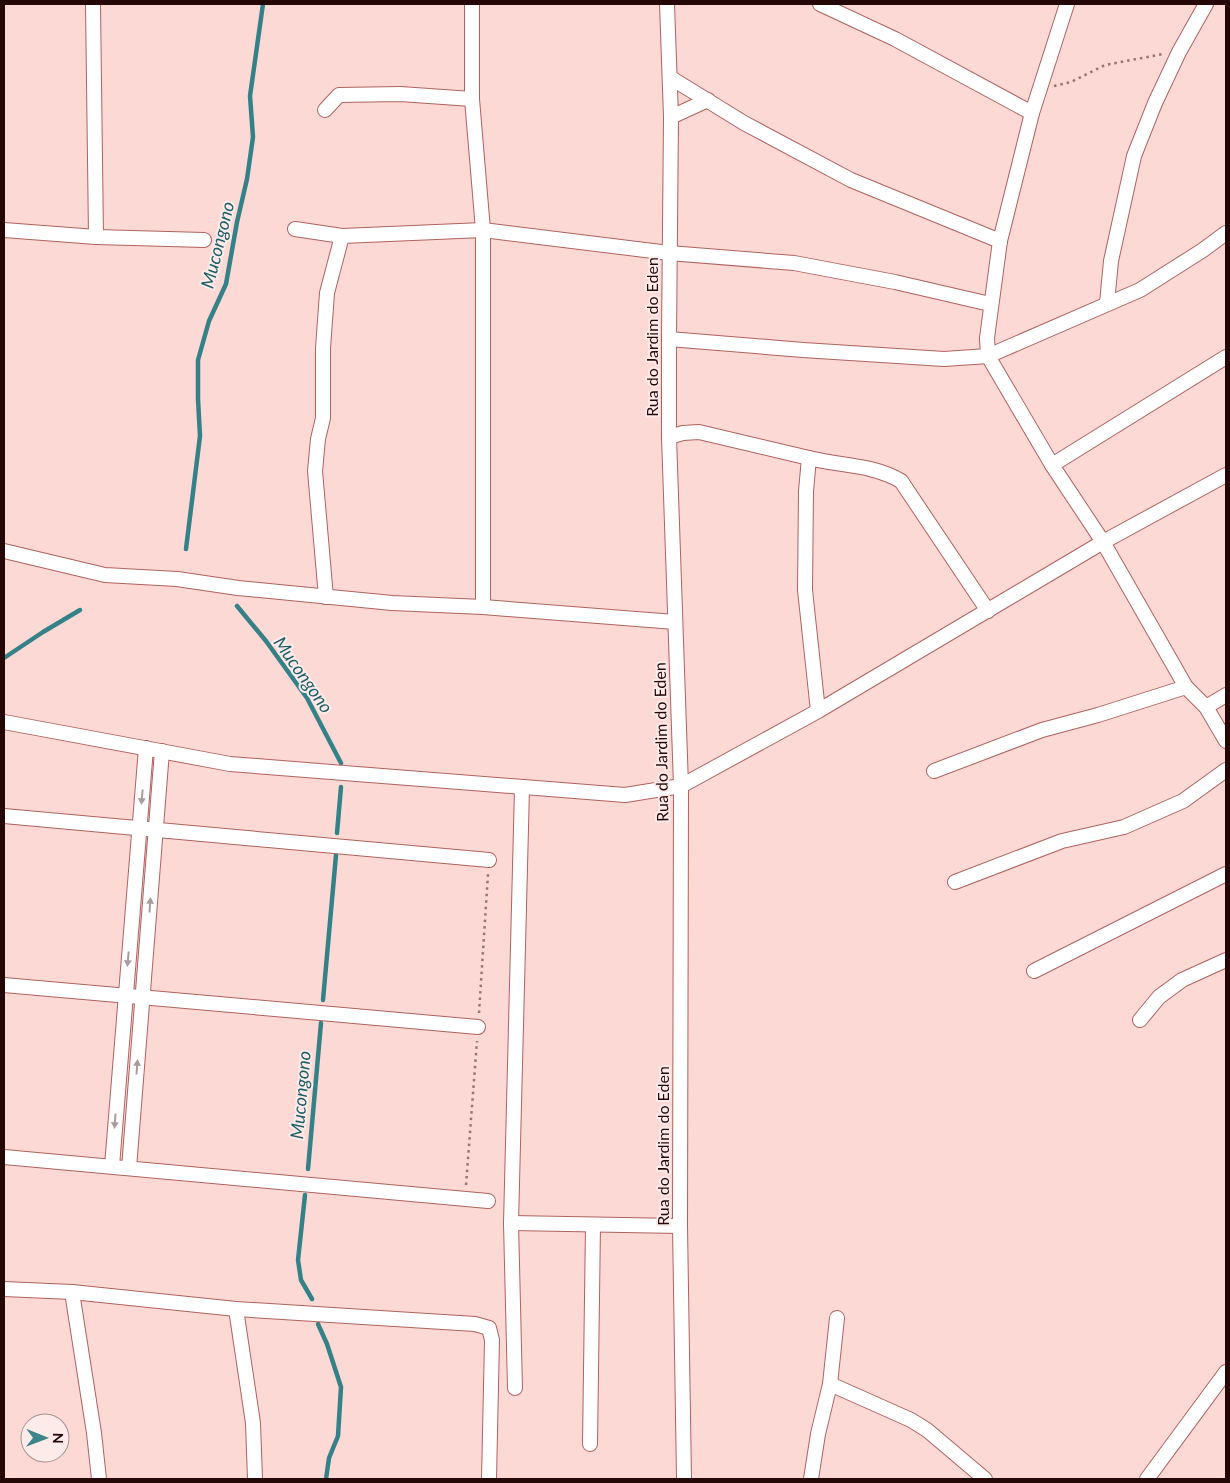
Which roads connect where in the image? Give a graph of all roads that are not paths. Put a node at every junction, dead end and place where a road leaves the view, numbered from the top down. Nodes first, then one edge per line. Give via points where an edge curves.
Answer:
1 (93, 4) edge
2 (472, 4) edge
3 (667, 4) edge
4 (820, 4) edge
5 (1067, 4) edge
6 (1206, 4) edge
7 (671, 78) junction
8 (472, 99) junction
9 (708, 100) junction
10 (325, 110) dead end
11 (1032, 113) junction
12 (672, 117) junction
13 (296, 229) dead end
14 (4, 230) edge
15 (483, 230) junction
16 (1226, 232) edge
17 (342, 236) junction
18 (96, 237) junction
19 (204, 240) dead end
20 (1000, 241) junction
21 (669, 253) junction
22 (990, 304) junction
23 (1108, 304) junction
24 (668, 339) junction
25 (988, 356) junction
26 (1226, 357) edge
27 (669, 437) junction
28 (809, 458) junction
29 (1052, 465) junction
30 (1226, 475) edge
31 (1103, 542) junction
32 (4, 551) edge
33 (326, 597) junction
34 (483, 607) junction
35 (988, 611) junction
36 (675, 622) junction
37 (1186, 687) junction
38 (1226, 695) edge
39 (1206, 707) junction
40 (818, 711) junction
41 (4, 722) edge
42 (1226, 741) edge
43 (146, 748) junction
44 (162, 751) junction
45 (1226, 770) edge
46 (934, 771) dead end
47 (681, 786) junction
48 (522, 788) junction
49 (4, 816) edge
50 (139, 828) junction
51 (155, 830) junction
52 (489, 860) dead end
53 (1226, 874) edge
54 (955, 882) dead end
55 (1226, 960) edge
56 (1034, 971) dead end
57 (4, 986) edge
58 (125, 996) junction
59 (143, 998) junction
60 (1140, 1020) dead end
61 (478, 1027) dead end
62 (4, 1157) edge
63 (112, 1166) junction
64 (129, 1168) junction
65 (488, 1201) dead end
66 (512, 1223) junction
67 (592, 1225) junction
68 (680, 1226) junction
69 (4, 1289) edge
70 (72, 1292) junction
71 (236, 1308) junction
72 (837, 1318) dead end
73 (1226, 1372) edge
74 (830, 1384) junction
75 (515, 1388) dead end
76 (590, 1444) dead end
77 (99, 1479) edge
78 (255, 1479) edge
79 (489, 1479) edge
80 (684, 1479) edge
81 (811, 1479) edge
82 (985, 1479) edge
83 (1147, 1479) edge

1 - 18 street
2 - 8 street
3 - 7 street, Rua do Jardim do Eden
4 - 11 street via 894,39
5 - 11 street
6 - 23 street via 1155,103 1134,156 1111,262
7 - 9 street
7 - 12 street, Rua do Jardim do Eden
8 - 10 street via 400,94 339,95
8 - 15 street
9 - 12 street
9 - 20 street via 851,180
11 - 20 street
12 - 21 street, Rua do Jardim do Eden
13 - 17 street
14 - 18 street
15 - 17 street
15 - 21 street
15 - 34 street
16 - 23 street via 1140,290
17 - 33 street via 326,293 323,418 315,471
18 - 19 street
20 - 22 street
21 - 22 street via 794,263
21 - 24 street, Rua do Jardim do Eden
22 - 25 street
23 - 25 street
24 - 25 street via 944,359
24 - 27 street, Rua do Jardim do Eden
25 - 29 street
26 - 29 street
27 - 28 street via 699,432
27 - 36 street, Rua do Jardim do Eden
28 - 35 street via 889,474 901,481
28 - 40 street via 805,590
29 - 31 street
30 - 31 street
31 - 35 street
31 - 37 street
32 - 33 street via 105,575 177,579
33 - 34 street
34 - 36 street
35 - 40 street
36 - 47 street, Rua do Jardim do Eden
37 - 39 street
37 - 46 street via 1042,730
38 - 39 street
39 - 42 street
40 - 47 street
41 - 43 street
43 - 44 street
43 -> 50 street
44 - 48 street via 230,764
44 - 51 street
45 - 54 street via 1183,801 1124,827 1062,840
47 - 48 street via 625,795
47 - 68 street, Rua do Jardim do Eden
48 - 66 street
49 - 50 street
50 - 51 street
50 -> 58 street
51 - 52 street
59 -> 51 street
53 - 56 street
55 - 60 street via 1182,980 1159,997
57 - 58 street
58 - 59 street
58 -> 63 street
59 - 61 street
64 -> 59 street
62 - 63 street
63 - 64 street
64 - 65 street
66 - 67 street
66 - 75 street
67 - 68 street
67 - 76 street
68 - 80 street, Rua do Jardim do Eden
69 - 70 street
70 - 71 street
70 - 77 street
71 - 78 street via 253,1423
71 - 79 street via 475,1324 489,1328 492,1340
72 - 74 street
73 - 83 street
74 - 81 street
74 - 82 street via 911,1420

